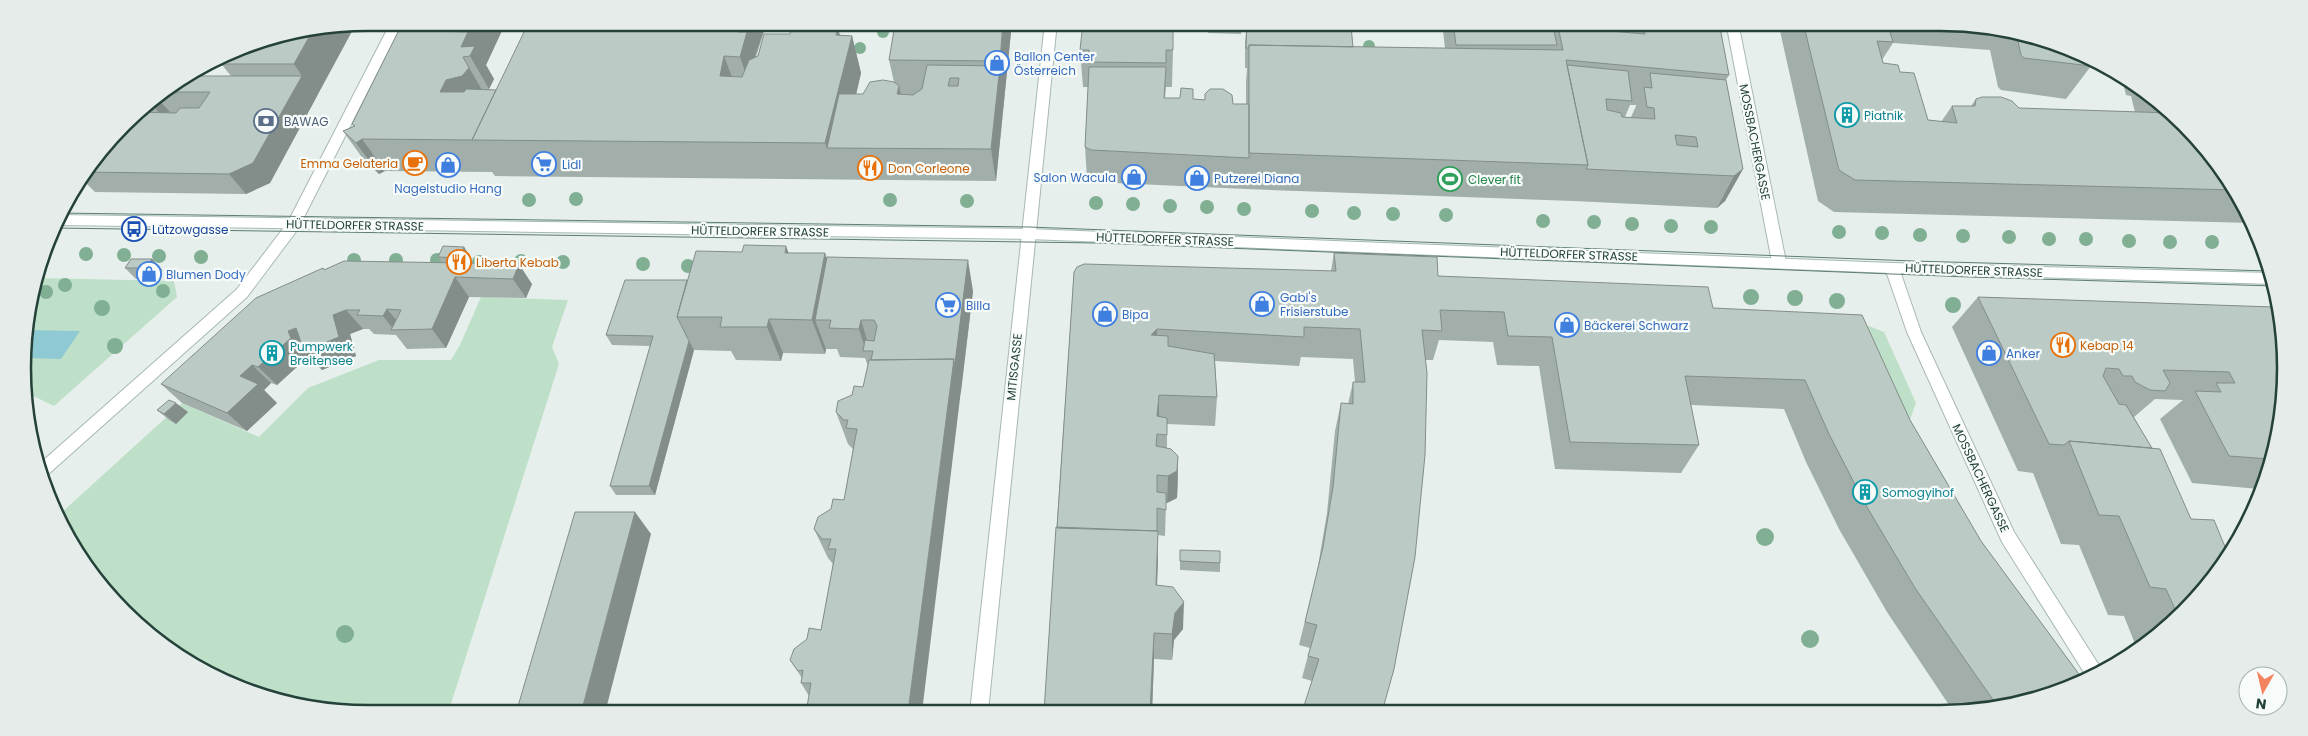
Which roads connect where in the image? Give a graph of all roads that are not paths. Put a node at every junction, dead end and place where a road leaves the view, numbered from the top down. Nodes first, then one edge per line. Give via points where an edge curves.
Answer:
1 (392, 31) edge
2 (1050, 31) edge
3 (1734, 31) edge
4 (65, 220) edge
5 (293, 225) junction
6 (1028, 234) junction
7 (1779, 262) junction
8 (1892, 268) junction
9 (2264, 279) edge
10 (46, 467) edge
11 (2091, 669) edge
12 (980, 705) edge

1 - 5 street
2 - 6 street, MITISGASSE
3 - 7 street, MOSSBACHERGASSE
4 - 5 street, HÜTTELDORFER STRASSE
5 - 6 street, HÜTTELDORFER STRASSE
5 - 10 street via 242,293
6 - 7 street, HÜTTELDORFER STRASSE
6 - 12 street, MITISGASSE
7 - 8 street, HÜTTELDORFER STRASSE
8 - 9 street, HÜTTELDORFER STRASSE
8 - 11 street, MOSSBACHERGASSE via 1914,332 2008,537

